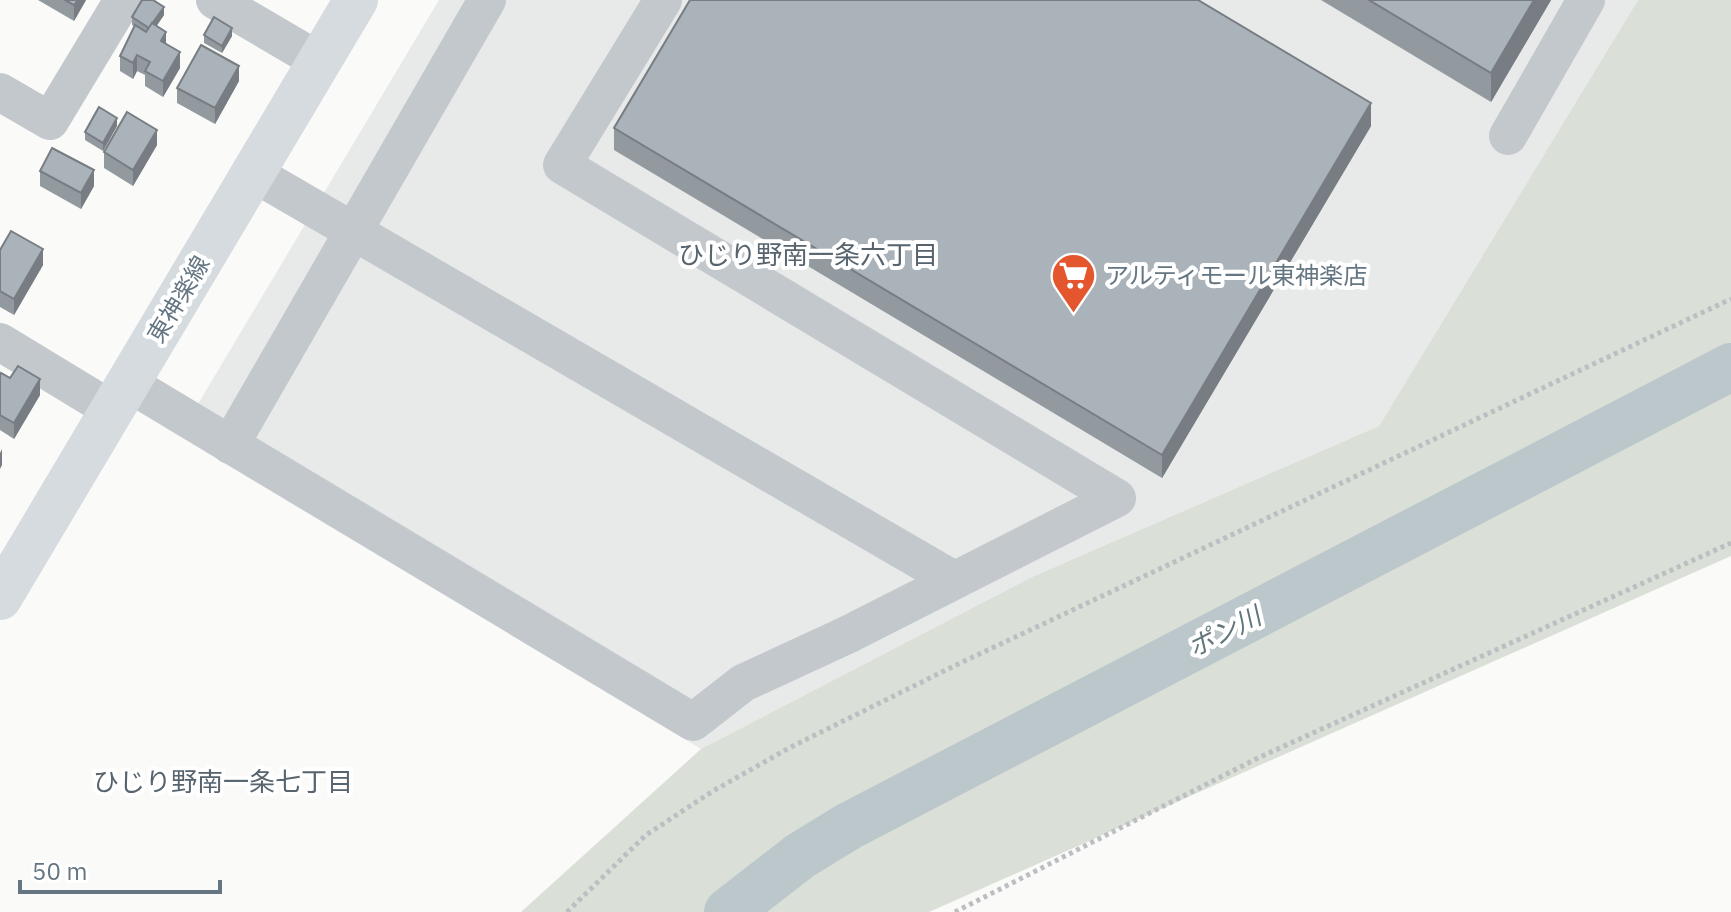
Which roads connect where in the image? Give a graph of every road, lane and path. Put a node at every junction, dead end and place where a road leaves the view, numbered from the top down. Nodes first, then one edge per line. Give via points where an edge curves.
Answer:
1 (123, 0) edge
2 (215, 0) edge
3 (356, 0) edge
4 (487, 0) edge
5 (663, 0) edge
6 (1586, 0) edge
7 (319, 61) junction
8 (0, 92) edge
9 (1508, 136) dead end
10 (253, 173) junction
11 (353, 232) junction
12 (1731, 299) edge
13 (0, 342) edge
14 (120, 397) junction
15 (230, 445) junction
16 (1731, 543) edge
17 (954, 580) junction
18 (0, 598) edge
19 (567, 912) edge
20 (955, 912) edge

1 - 8 street via 50,121
2 - 7 street
3 - 7 main road, 東神楽線
4 - 11 street
5 - 17 street via 562,165 1117,498
6 - 9 street
7 - 10 main road, 東神楽線
10 - 11 street
10 - 14 main road, 東神楽線
11 - 15 street
11 - 17 street
12 - 19 path via 789,748 646,835
13 - 14 street
14 - 15 street
14 - 18 main road, 東神楽線
15 - 17 street via 693,722 743,683
16 - 20 path via 1260,757

